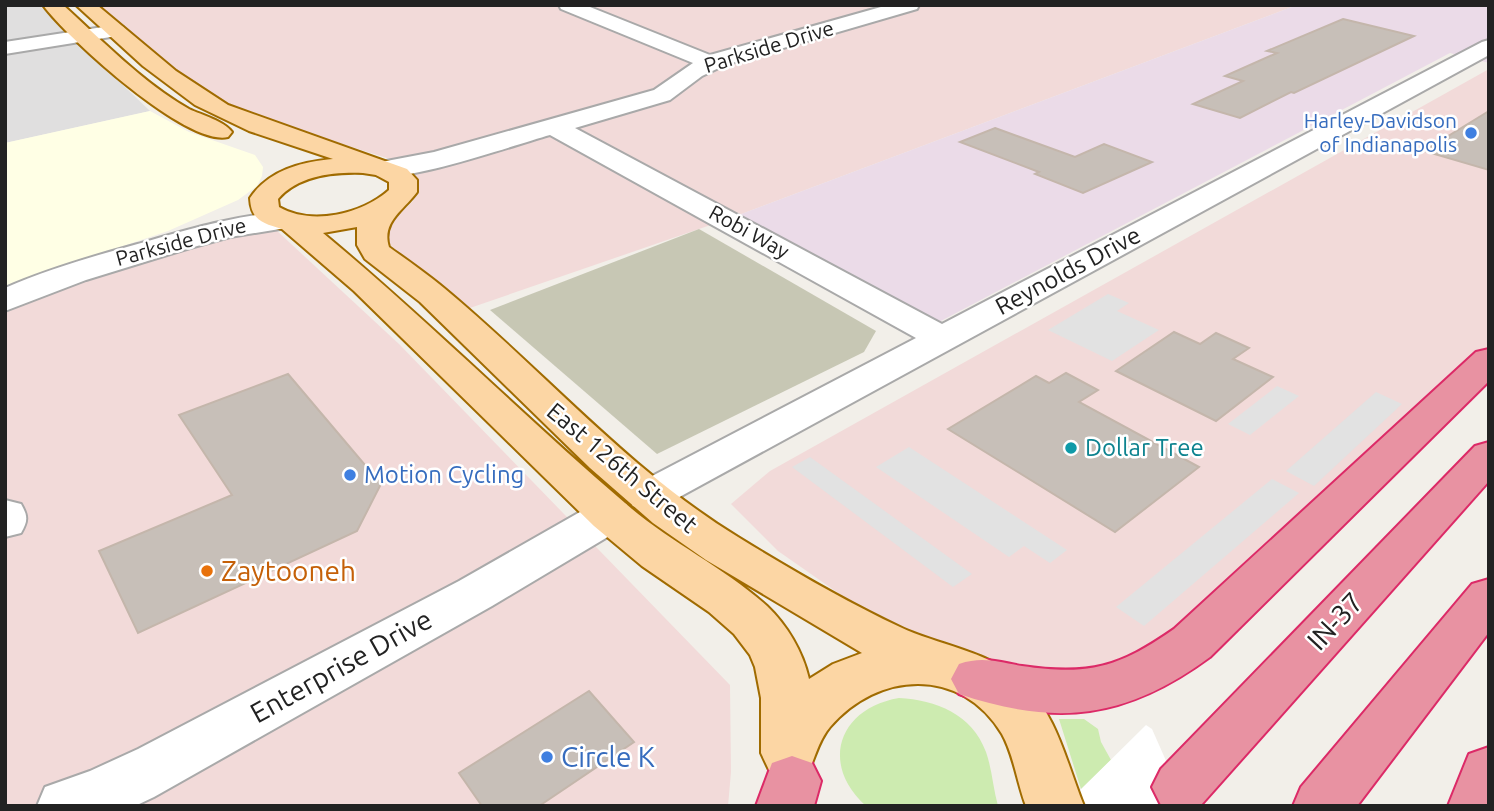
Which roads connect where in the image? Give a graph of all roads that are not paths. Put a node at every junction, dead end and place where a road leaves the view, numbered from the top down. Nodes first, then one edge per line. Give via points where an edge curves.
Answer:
1 (52, 5) edge
2 (85, 5) edge
3 (568, 5) edge
4 (910, 5) edge
5 (116, 31) junction
6 (78, 38) junction
7 (1489, 46) edge
8 (5, 48) edge
9 (5, 56) edge
10 (711, 63) junction
11 (555, 127) junction
12 (388, 184) junction
13 (278, 207) junction
14 (5, 301) edge
15 (942, 338) junction
16 (1489, 360) edge
17 (1489, 455) edge
18 (629, 505) junction
19 (5, 514) edge
20 (5, 522) edge
21 (1489, 597) edge
22 (964, 673) junction
23 (1489, 772) edge
24 (792, 785) edge
25 (1181, 787) dead end
26 (66, 806) edge
27 (1055, 806) edge
28 (1322, 806) edge
29 (1477, 806) edge

1 - 6 main road
2 - 5 main road
3 - 10 street
4 - 10 street, Parkside Drive
5 - 6 street
5 - 12 main road via 219,109 332,148
6 - 8 street
6 - 9 street
6 - 13 main road via 186,119 273,150 281,168
7 - 15 street, Reynolds Drive
10 - 11 street, Parkside Drive via 662,95
11 - 12 street, Parkside Drive
11 - 15 street, Robi Way
12 - 13 main road via 370,214 348,220 323,224
12 - 13 main road via 349,165 320,169 293,177
12 - 18 main road, East 126th Street via 370,233 381,258 432,295
13 - 14 street, Parkside Drive via 258,222 81,271
13 - 18 main road, East 126th Street
15 - 18 street, Reynolds Drive
16 - 22 highway via 1192,643 1146,675 1118,687 1077,693 1029,690
17 - 25 highway, IN-37
18 - 22 main road, East 126th Street via 722,549 883,641
18 - 24 main road, East 126th Street via 658,554 726,599 775,653 784,678
18 - 26 street, Enterprise Drive via 258,711 140,774
19 - 20 street
21 - 28 highway
22 - 24 main road via 909,663 855,675 816,705 799,727
22 - 27 main road via 1004,698 1027,724
23 - 29 highway

